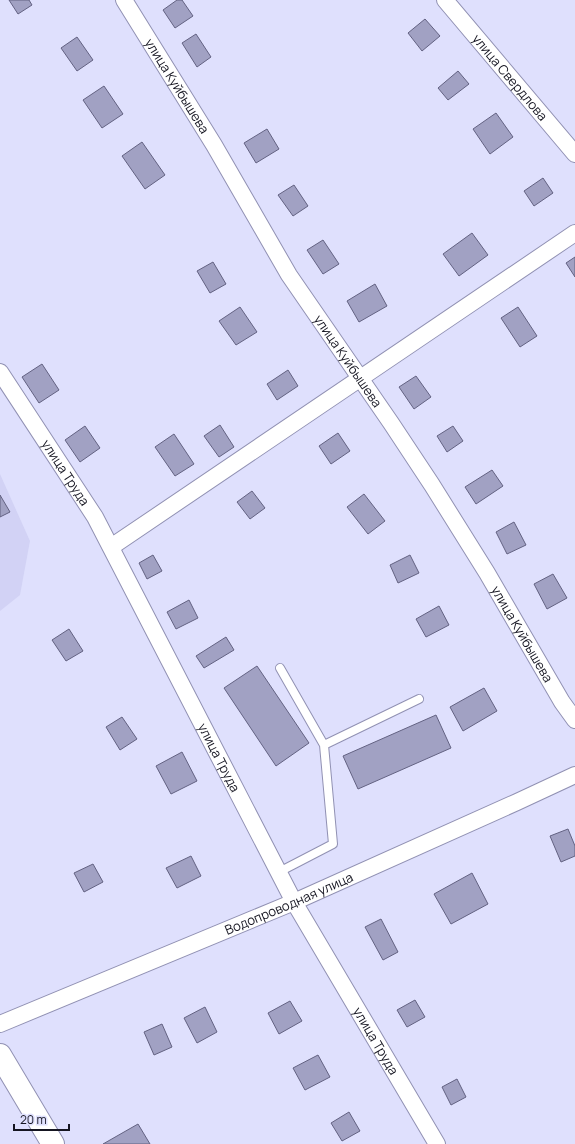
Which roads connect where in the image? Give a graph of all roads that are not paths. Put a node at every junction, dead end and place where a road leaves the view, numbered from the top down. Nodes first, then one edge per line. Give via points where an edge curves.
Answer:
1 (124, 0) edge
2 (445, 0) edge
3 (575, 154) edge
4 (575, 233) edge
5 (0, 372) edge
6 (360, 379) junction
7 (110, 547) junction
8 (280, 668) dead end
9 (418, 699) dead end
10 (575, 720) edge
11 (324, 745) junction
12 (575, 775) edge
13 (278, 872) junction
14 (294, 902) junction
15 (0, 1024) edge
16 (0, 1055) edge
17 (53, 1144) edge
18 (437, 1144) edge

1 - 6 street, улица Куйбышева via 214,144 289,275
2 - 3 street, улица Свердлова
4 - 6 street
5 - 7 street, улица Труда via 95,518
6 - 7 street
6 - 10 street, улица Куйбышева via 445,506
7 - 13 street, улица Труда
8 - 11 lane
9 - 11 lane
11 - 13 lane via 333,844
12 - 14 street, Водопроводная улица
13 - 14 street, улица Труда
14 - 15 street, Водопроводная улица
14 - 18 street, улица Труда
16 - 17 street

